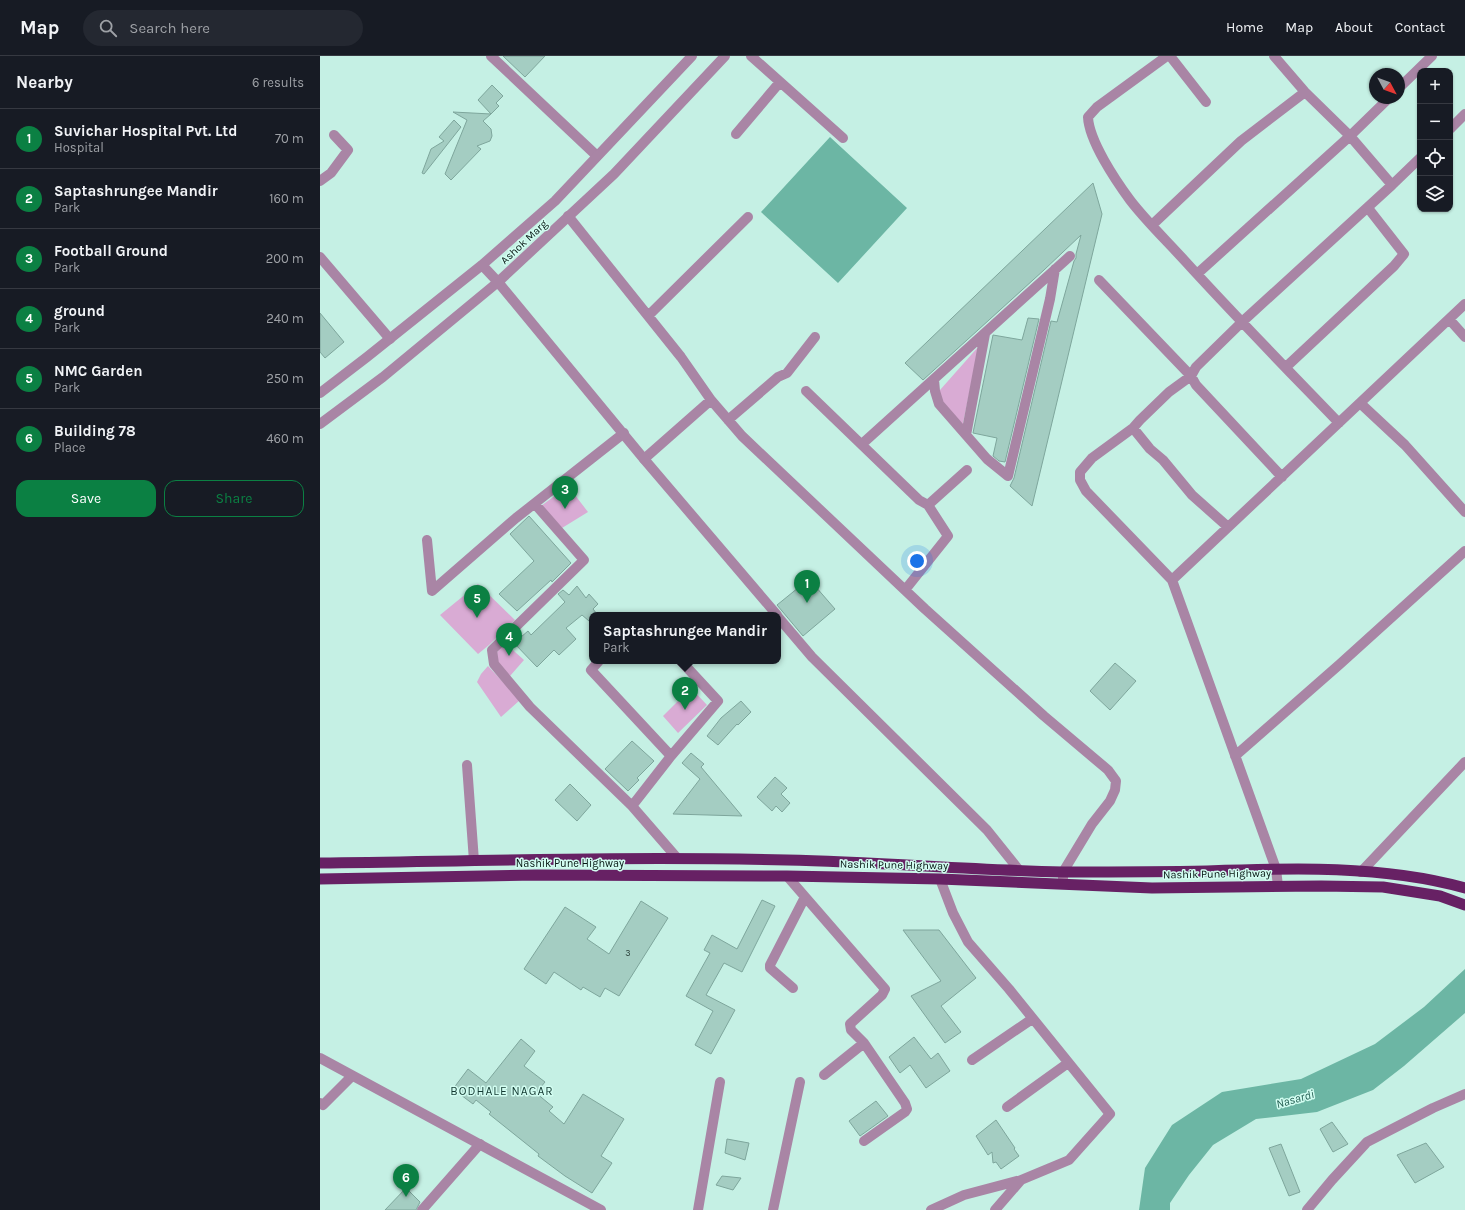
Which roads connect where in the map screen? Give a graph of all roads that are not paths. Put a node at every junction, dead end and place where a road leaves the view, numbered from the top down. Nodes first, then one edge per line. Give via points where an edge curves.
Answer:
1 (491, 56) edge
2 (692, 56) edge
3 (725, 56) edge
4 (751, 56) edge
5 (1167, 56) edge
6 (1170, 56) edge
7 (1274, 56) edge
8 (1432, 56) edge
9 (780, 82) junction
10 (1405, 82) edge
11 (1305, 92) junction
12 (1206, 102) dead end
13 (1383, 104) edge
14 (1464, 118) edge
15 (1453, 127) edge
16 (736, 134) dead end
17 (334, 135) dead end
18 (1350, 136) junction
19 (843, 138) dead end
20 (597, 156) junction
21 (1417, 161) edge
22 (320, 180) edge
23 (1392, 185) junction
24 (1368, 208) junction
25 (568, 216) junction
26 (748, 217) dead end
27 (1152, 224) junction
28 (1070, 256) dead end
29 (320, 257) edge
30 (482, 265) junction
31 (1056, 269) junction
32 (1197, 274) junction
33 (1099, 280) dead end
34 (498, 282) junction
35 (1465, 304) edge
36 (648, 316) junction
37 (1449, 319) junction
38 (1242, 322) junction
39 (985, 334) junction
40 (815, 337) dead end
41 (1465, 337) edge
42 (390, 339) junction
43 (1286, 367) junction
44 (1191, 376) junction
45 (934, 380) junction
46 (321, 391) edge
47 (806, 391) dead end
48 (711, 400) junction
49 (1360, 403) junction
50 (728, 420) junction
51 (1339, 423) junction
52 (320, 424) edge
53 (1133, 428) junction
54 (624, 433) junction
55 (966, 435) junction
56 (862, 444) junction
57 (644, 458) junction
58 (967, 470) dead end
59 (1282, 476) junction
60 (535, 504) junction
61 (928, 505) junction
62 (1465, 512) edge
63 (1228, 527) junction
64 (427, 540) dead end
65 (1465, 551) edge
66 (1172, 580) junction
67 (905, 590) junction
68 (774, 612) edge
69 (781, 621) edge
70 (596, 664) edge
71 (684, 664) edge
72 (671, 756) junction
73 (1235, 756) junction
74 (1465, 762) edge
75 (467, 766) dead end
76 (632, 806) junction
77 (678, 859) junction
78 (474, 861) junction
79 (320, 863) edge
80 (1276, 869) junction
81 (1019, 870) junction
82 (1063, 872) junction
83 (1361, 872) junction
84 (787, 876) junction
85 (320, 879) edge
86 (940, 879) junction
87 (1062, 884) junction
88 (1278, 886) junction
89 (1465, 888) edge
90 (805, 897) junction
91 (1465, 905) edge
92 (793, 988) dead end
93 (1032, 1019) junction
94 (864, 1043) junction
95 (320, 1058) edge
96 (972, 1060) dead end
97 (1068, 1063) junction
98 (824, 1075) dead end
99 (352, 1076) junction
100 (720, 1082) dead end
101 (800, 1082) dead end
102 (1465, 1094) edge
103 (321, 1106) edge
104 (1007, 1107) dead end
105 (864, 1141) dead end
106 (480, 1144) junction
107 (1022, 1180) junction
108 (422, 1210) edge
109 (601, 1210) edge
110 (698, 1210) edge
111 (773, 1210) edge
112 (931, 1210) edge
113 (995, 1210) edge
114 (1307, 1210) edge

1 - 20 street
2 - 20 street, Ashok Marg
3 - 25 street, Ashok Marg via 614,174
4 - 9 street
5 - 27 street via 1088,117 1088,124 1096,143 1111,171 1131,201
6 - 12 street
7 - 11 street
8 - 10 street
9 - 16 street
9 - 19 street
11 - 18 street
11 - 27 street via 1241,141
13 - 18 street
14 - 15 street
17 - 22 street via 348,150 331,173
18 - 23 street
18 - 32 street
20 - 30 street, Ashok Marg via 555,200
21 - 23 street
23 - 24 street
24 - 38 street
24 - 43 street via 1404,254
25 - 34 street, Ashok Marg
25 - 36 street
26 - 36 street
27 - 32 street
28 - 31 street
29 - 42 street
30 - 34 street
30 - 42 street, Ashok Marg
31 - 39 street
31 - 55 street via 1008,476 987,459
32 - 38 street
33 - 44 street
34 - 52 street, Ashok Marg via 383,377
34 - 54 street
35 - 37 street
36 - 48 street
37 - 41 street
37 - 49 street
38 - 43 street
38 - 44 street via 1196,367
39 - 45 street
39 - 55 street
40 - 50 street via 787,373 778,377
42 - 46 street, Ashok Marg
43 - 51 street
44 - 53 street via 1169,392
44 - 59 street via 1196,386
45 - 55 street via 939,404
45 - 56 street
47 - 56 street
48 - 50 street
48 - 57 street
49 - 51 street
49 - 62 street via 1405,445
50 - 67 street
51 - 59 street
53 - 63 street via 1192,495
53 - 66 street via 1092,458 1080,472 1080,480 1086,491
54 - 57 street
54 - 60 street
56 - 61 street via 919,500
57 - 68 street
58 - 61 street
59 - 63 street
60 - 64 street via 432,591
60 - 76 street via 584,560 492,650 494,664 530,707
61 - 67 street via 948,536
63 - 66 street
65 - 73 street
66 - 73 street
67 - 82 street via 1044,716 1108,770 1116,781 1110,801 1092,824
69 - 81 street via 812,657 987,830
70 - 72 street via 591,670
71 - 72 street via 718,701
72 - 76 street
73 - 80 street
74 - 83 street
75 - 78 street
76 - 77 street
77 - 78 highway, Nashik Pune Highway
77 - 81 highway, Nashik Pune Highway via 787,860
78 - 79 highway, Nashik Pune Highway
80 - 82 highway, Nashik Pune Highway
80 - 83 highway, Nashik Pune Highway
80 - 88 street
81 - 82 highway, Nashik Pune Highway
82 - 87 street
83 - 89 highway, Nashik Pune Highway via 1446,883
84 - 85 highway, Nashik Pune Highway
84 - 86 highway, Nashik Pune Highway
84 - 90 street
86 - 87 highway, Nashik Pune Highway
86 - 93 street via 968,942
87 - 88 highway, Nashik Pune Highway via 1152,888
88 - 91 highway, Nashik Pune Highway via 1383,887 1440,896
90 - 92 street via 770,965 770,968
90 - 94 street via 886,989 850,1024 851,1030
93 - 96 street
93 - 97 street
94 - 98 street
94 - 105 street via 907,1107 905,1112
95 - 99 street
97 - 104 street
97 - 107 street via 1110,1114 1069,1160
99 - 103 street
99 - 106 street
100 - 110 street
101 - 111 street
102 - 114 street via 1367,1142
106 - 108 street
106 - 109 street
107 - 112 street via 964,1195
107 - 113 street

